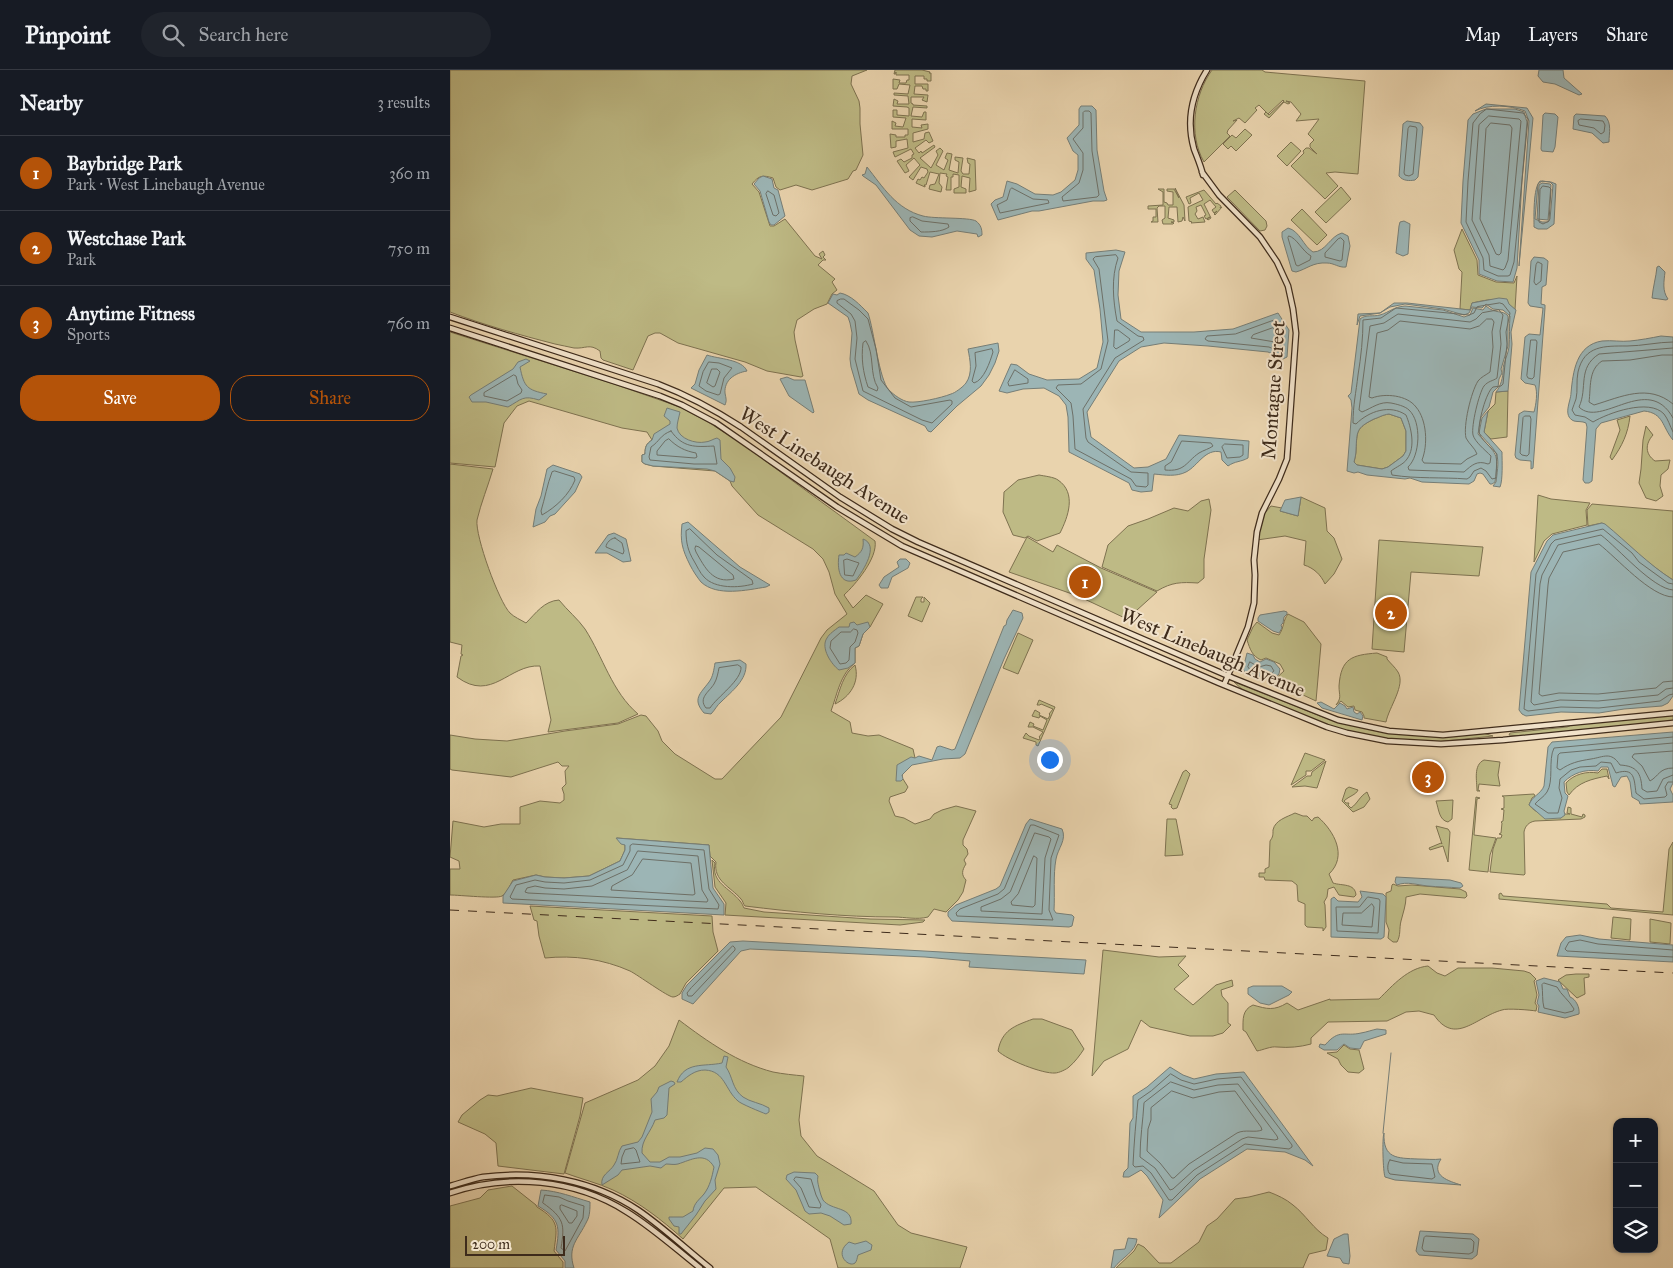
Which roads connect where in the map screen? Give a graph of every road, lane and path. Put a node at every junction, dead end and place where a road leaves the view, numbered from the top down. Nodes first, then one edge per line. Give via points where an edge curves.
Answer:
1 (1207, 70) edge
2 (450, 317) edge
3 (450, 328) edge
4 (664, 386) junction
5 (660, 396) junction
6 (1228, 676) junction
7 (1224, 685) junction
8 (1673, 713) edge
9 (1673, 723) edge
10 (450, 1186) edge
11 (450, 1193) edge
12 (700, 1268) edge
13 (710, 1268) edge

1 - 6 main road, Montague Street via 1197,85 1190,126 1202,172 1217,196 1260,237 1280,270 1288,286 1296,333 1287,459 1262,513 1254,553 1254,603
2 - 4 main road, West Linebaugh Avenue
3 - 5 main road, West Linebaugh Avenue
4 - 5 main road
4 - 6 main road, West Linebaugh Avenue via 721,414 892,529
5 - 7 main road, West Linebaugh Avenue via 724,428 837,507 902,546
6 - 7 main road, Montague Street
6 - 8 main road, West Linebaugh Avenue via 1338,720 1407,733 1443,735
7 - 9 main road, West Linebaugh Avenue via 1327,727 1387,742 1460,744
10 - 13 main road via 518,1174 579,1183 637,1209
11 - 12 main road via 486,1184 518,1181 581,1190 628,1212

